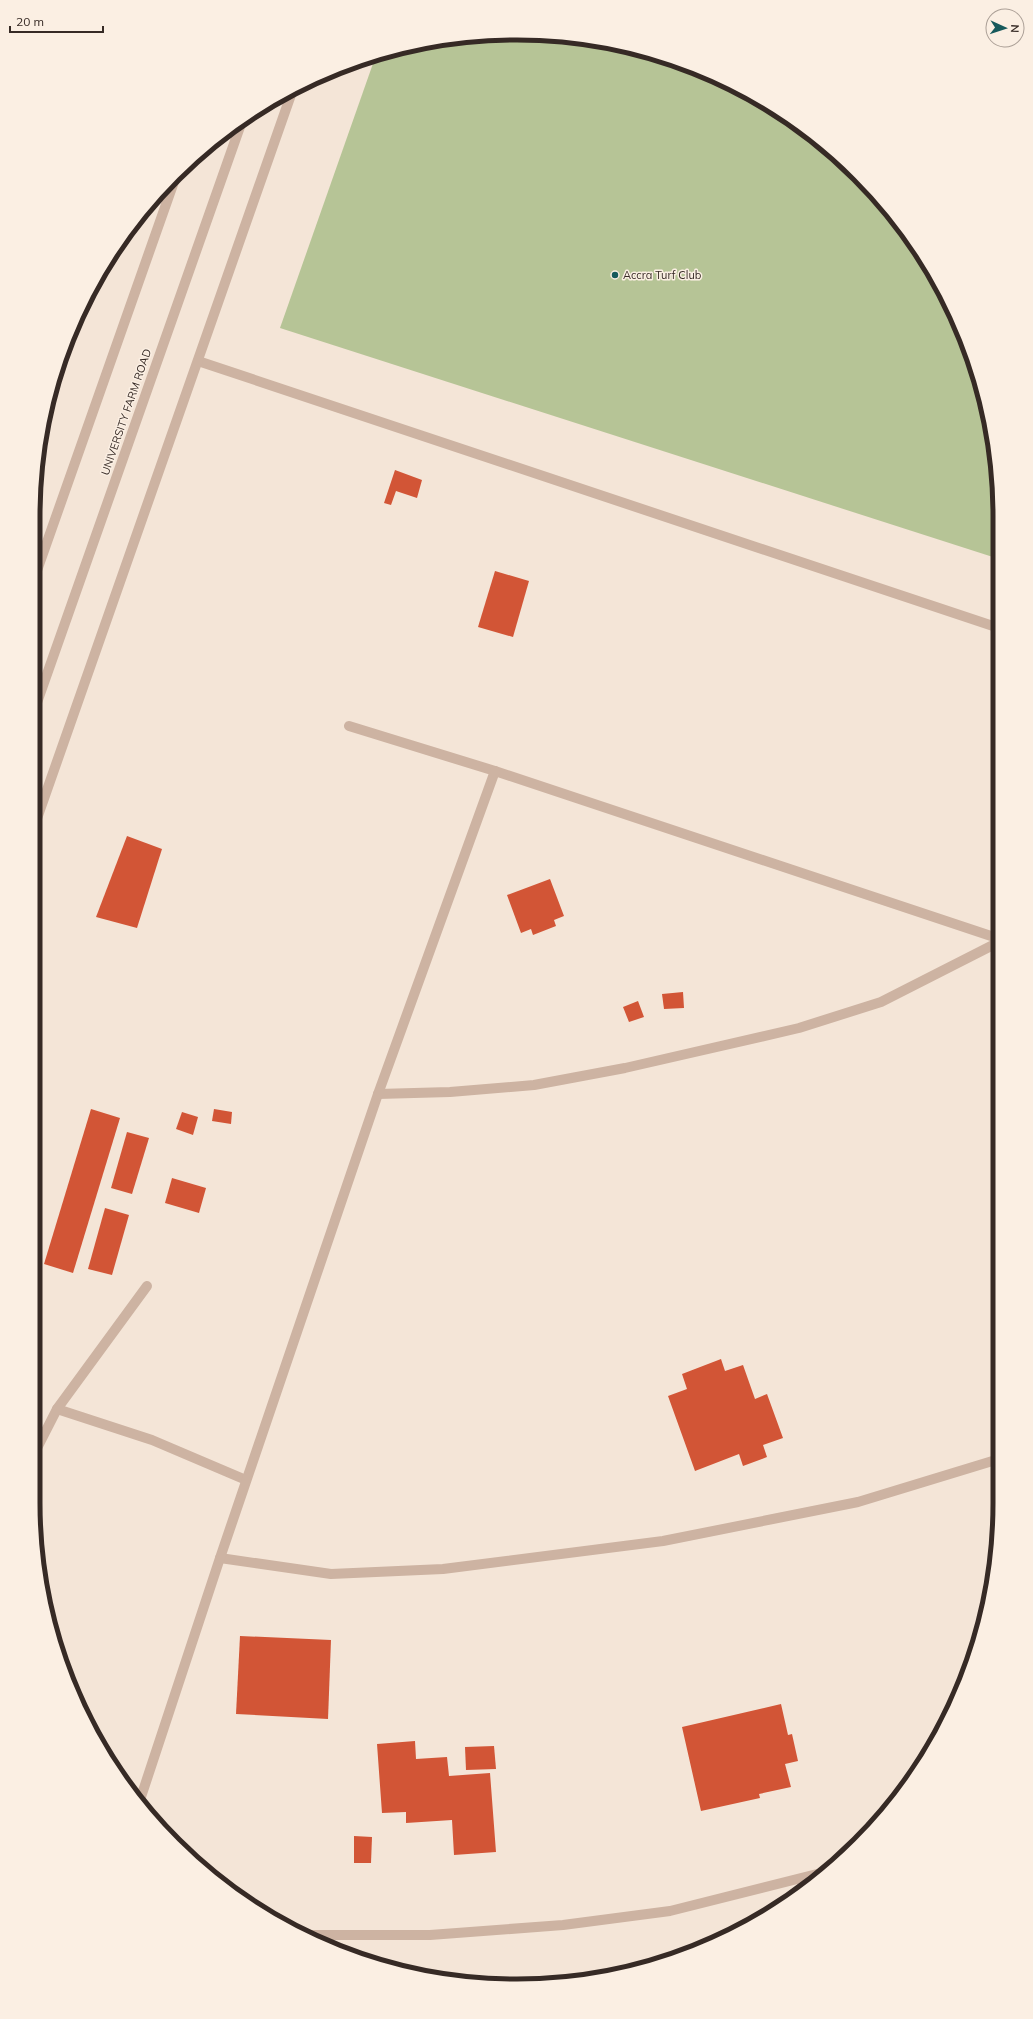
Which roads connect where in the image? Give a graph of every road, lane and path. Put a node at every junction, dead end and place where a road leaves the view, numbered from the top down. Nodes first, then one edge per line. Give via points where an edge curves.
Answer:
1 (290, 98) edge
2 (239, 129) edge
3 (172, 188) edge
4 (198, 360) junction
5 (40, 562) edge
6 (993, 626) edge
7 (40, 694) edge
8 (348, 726) dead end
9 (495, 771) junction
10 (40, 810) edge
11 (993, 937) edge
12 (993, 945) edge
13 (378, 1094) junction
14 (148, 1286) dead end
15 (57, 1409) junction
16 (40, 1442) edge
17 (993, 1461) edge
18 (246, 1480) junction
19 (220, 1558) junction
20 (141, 1797) edge
21 (816, 1873) edge
22 (317, 1935) edge

1 - 4 street
2 - 7 street, UNIVERSITY FARM ROAD
3 - 5 street
4 - 6 street
4 - 10 street
8 - 9 street
9 - 11 street
9 - 13 street
12 - 13 street via 881,1002 799,1028 625,1068 534,1085 450,1092
13 - 18 street
14 - 15 street
15 - 16 street
15 - 18 street via 152,1440
17 - 19 street via 850,1504 662,1541 443,1569 331,1574
18 - 19 street
19 - 20 street
21 - 22 street via 670,1911 563,1925 430,1935

